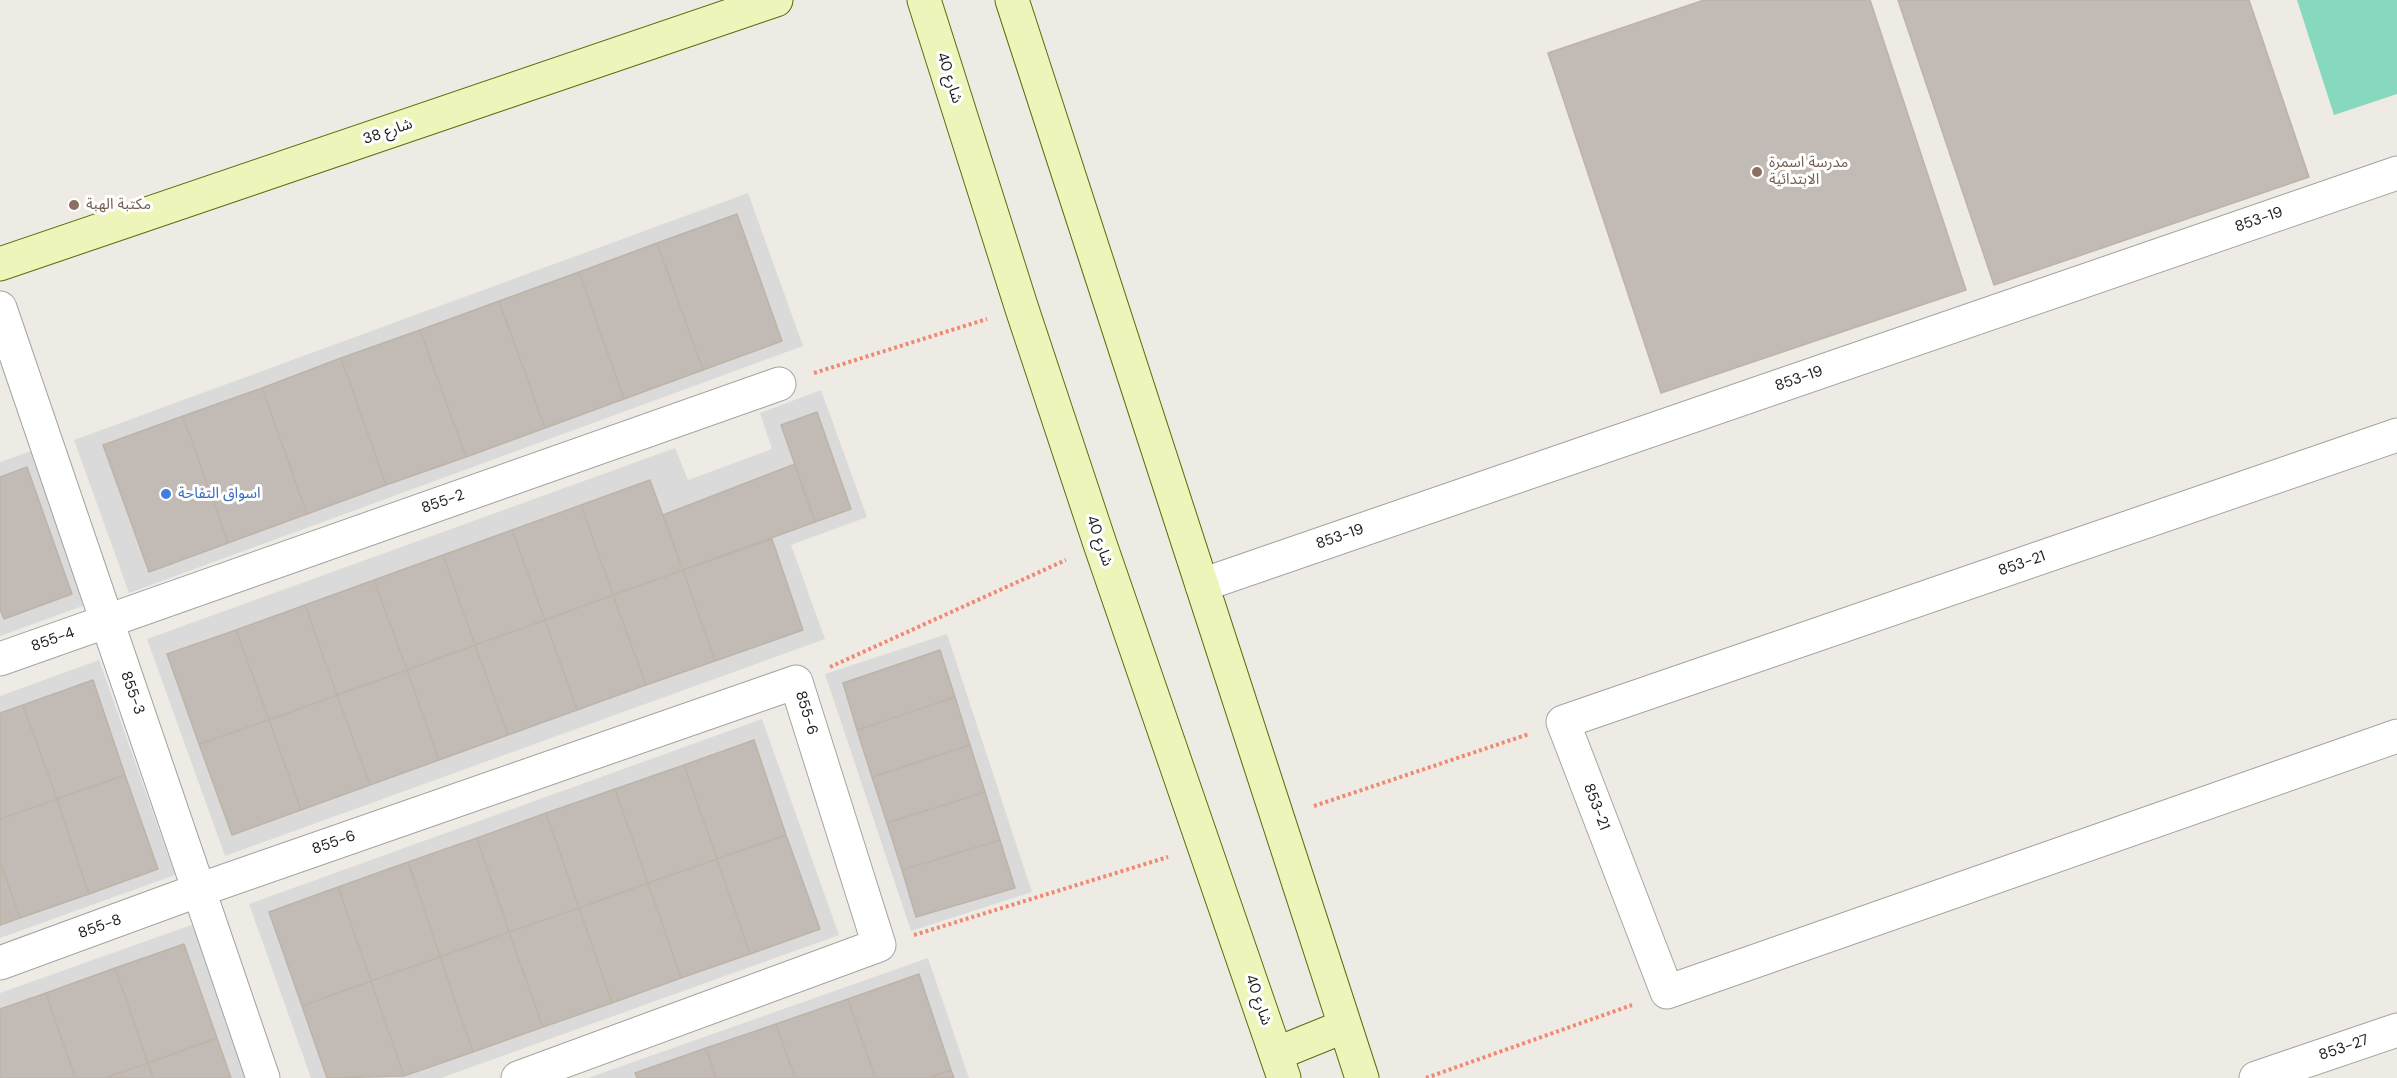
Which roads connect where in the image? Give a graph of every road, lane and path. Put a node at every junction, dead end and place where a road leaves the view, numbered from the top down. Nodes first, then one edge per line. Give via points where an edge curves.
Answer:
1 (776, 0) edge
2 (924, 0) edge
3 (1012, 0) edge
4 (2397, 173) edge
5 (0, 264) edge
6 (0, 308) edge
7 (1022, 309) junction
8 (778, 384) joint
9 (2397, 435) edge
10 (1100, 544) junction
11 (1202, 585) junction
12 (107, 621) junction
13 (0, 659) edge
14 (796, 682) junction
15 (1563, 722) junction
16 (2397, 736) edge
17 (1278, 818) junction
18 (1206, 845) junction
19 (199, 890) junction
20 (879, 945) junction
21 (0, 963) edge
22 (1666, 992) junction
23 (1345, 1026) junction
24 (2397, 1030) edge
25 (1280, 1066) edge
26 (263, 1078) edge
27 (518, 1078) edge
28 (1362, 1078) edge
29 (1426, 1078) edge
30 (2256, 1078) edge

1 - 5 main road, شارع 38
2 - 7 main road, شارع 40
3 - 11 main road
4 - 11 street, 853-19
6 - 12 street, 855-3
7 - 8 path
7 - 10 main road, شارع 40
8 - 12 street, 855-2
9 - 15 street, 853-21
10 - 14 path
10 - 18 main road, شارع 40
11 - 17 main road
12 - 13 street, 855-4
12 - 19 street, 855-3
14 - 19 street, 855-6
14 - 20 street, 855-6
15 - 17 path
15 - 22 street, 853-21
16 - 22 street
17 - 23 main road
18 - 20 path
18 - 25 main road, شارع 40
19 - 21 street, 855-8
19 - 26 street, 855-3
20 - 27 street
22 - 29 path
23 - 25 main road
23 - 28 main road
24 - 30 street, 853-27

